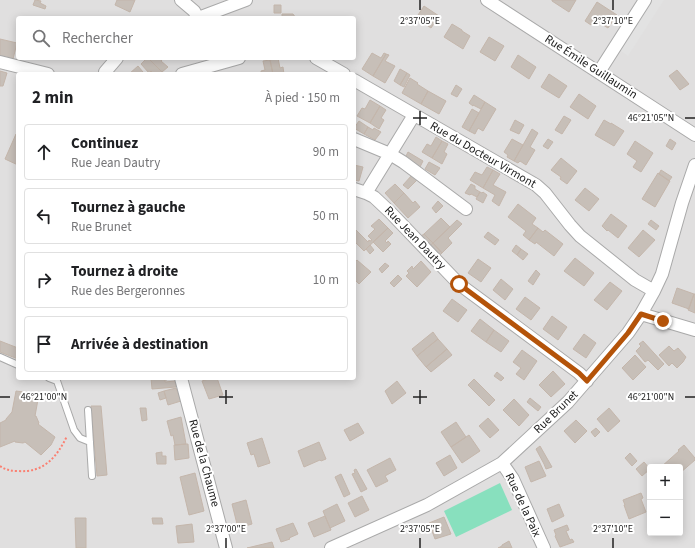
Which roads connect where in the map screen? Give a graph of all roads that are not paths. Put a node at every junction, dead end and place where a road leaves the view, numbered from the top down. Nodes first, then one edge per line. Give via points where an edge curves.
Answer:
1 (181, 0) edge
2 (246, 0) edge
3 (487, 0) edge
4 (645, 0) edge
5 (197, 16) edge
6 (203, 16) edge
7 (115, 60) edge
8 (232, 60) edge
9 (320, 60) edge
10 (0, 62) edge
11 (40, 72) edge
12 (105, 72) edge
13 (189, 72) edge
14 (340, 72) edge
15 (599, 72) junction
16 (356, 81) edge
17 (414, 115) junction
18 (695, 135) edge
19 (356, 140) edge
20 (390, 154) junction
21 (695, 165) edge
22 (356, 190) edge
23 (366, 193) junction
24 (466, 209) dead end
25 (654, 291) junction
26 (641, 314) junction
27 (695, 330) edge
28 (0, 357) edge
29 (16, 364) edge
30 (54, 380) edge
31 (182, 380) edge
32 (587, 381) junction
33 (88, 410) dead end
34 (90, 442) junction
35 (502, 462) junction
36 (92, 476) dead end
37 (226, 548) edge
38 (331, 548) edge
39 (544, 548) edge

1 - 5 street
2 - 6 street
3 - 15 street, Rue Émile Guillaumin
4 - 15 street
7 - 12 street
8 - 13 street
9 - 14 street
10 - 11 street
15 - 18 street, Rue Émile Guillaumin
16 - 17 street, Rue du Docteur Virmont
17 - 20 street
17 - 25 street, Rue du Docteur Virmont via 536,185 580,236 635,280
19 - 20 street
20 - 23 street
20 - 24 street
21 - 25 street, Rue Brunet via 662,274
22 - 23 street, Rue Jean Dautry
23 - 32 street, Rue Jean Dautry via 390,212 459,284
25 - 26 street, Rue Brunet
26 - 27 street
26 - 32 street, Rue Brunet
28 - 29 lane
30 - 34 lane via 74,430 80,438
31 - 37 street, Rue de la Chaume
32 - 35 street, Rue Brunet via 568,402
33 - 34 lane
34 - 36 lane
35 - 38 street, Rue Brunet via 427,505
35 - 39 street, Rue de la Paix via 513,479

